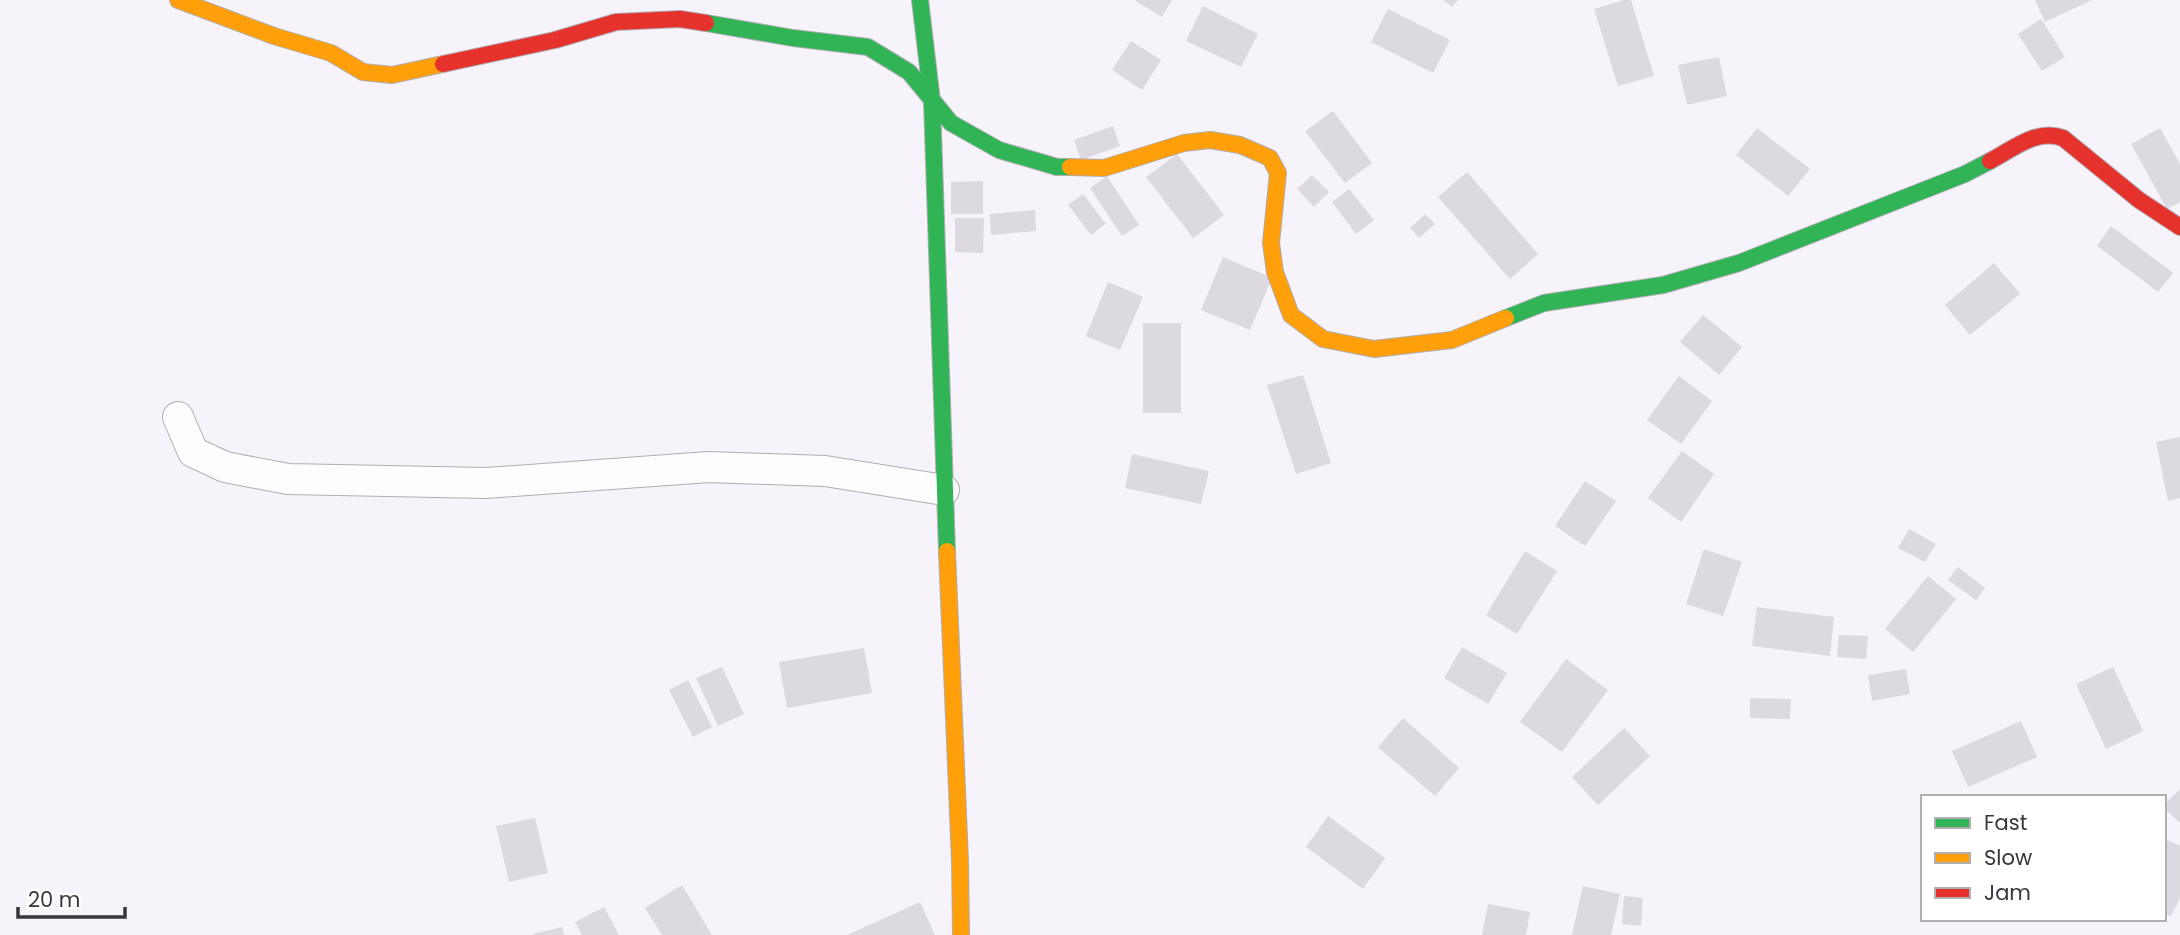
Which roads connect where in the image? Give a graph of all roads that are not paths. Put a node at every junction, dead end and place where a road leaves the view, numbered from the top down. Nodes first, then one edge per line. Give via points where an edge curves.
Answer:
1 (177, 0) edge
2 (920, 0) edge
3 (932, 101) junction
4 (2180, 226) edge
5 (178, 417) dead end
6 (944, 490) junction
7 (961, 935) edge

1 - 3 street via 331,53 363,72 392,75 617,22 680,19 869,47 909,72
2 - 3 street
3 - 4 street via 951,122 999,150 1057,167 1104,167 1184,143 1210,140 1240,145 1269,158 1278,173 1271,243 1275,272 1291,315 1323,339 1374,349 1452,340 1544,303 1663,285 1739,263 1965,174 2039,135 2063,138 2138,200
3 - 6 street
5 - 6 street via 193,452 225,467 288,479 486,483 709,467 825,471
6 - 7 street

